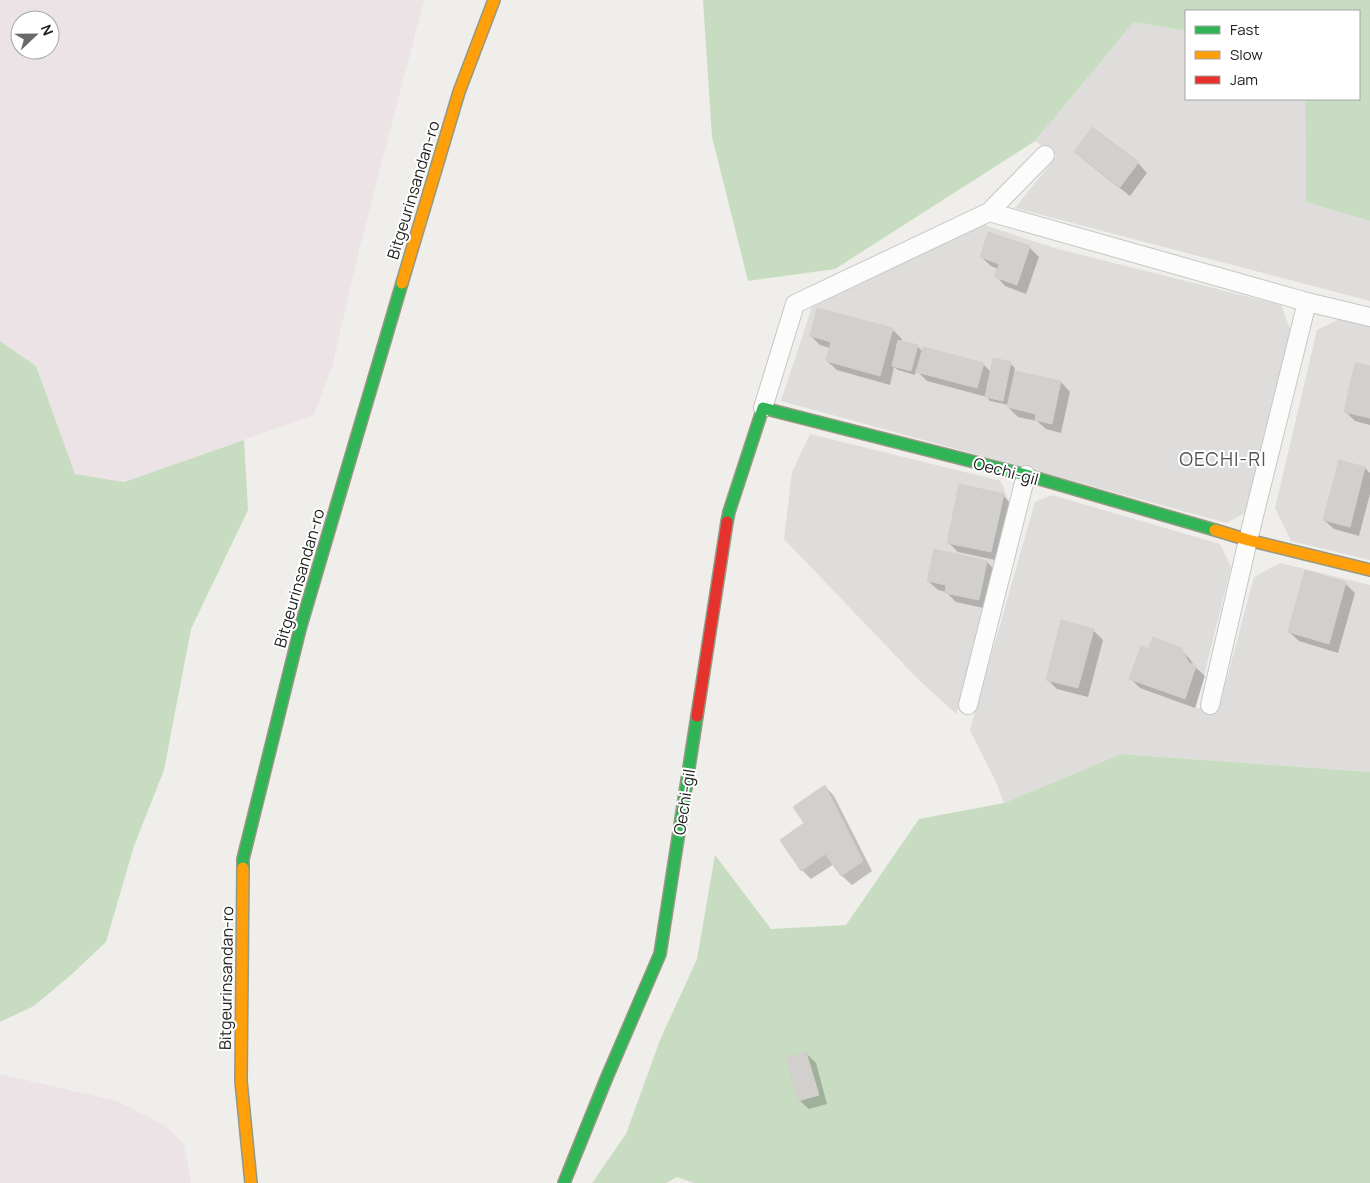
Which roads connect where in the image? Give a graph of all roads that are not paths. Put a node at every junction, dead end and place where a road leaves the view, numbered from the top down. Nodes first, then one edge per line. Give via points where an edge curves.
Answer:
1 (494, 0) edge
2 (1045, 155) dead end
3 (989, 212) junction
4 (1307, 302) junction
5 (1370, 317) edge
6 (763, 408) junction
7 (1026, 475) junction
8 (1248, 540) junction
9 (1370, 570) edge
10 (968, 705) dead end
11 (1210, 705) dead end
12 (251, 1183) edge
13 (564, 1183) edge

1 - 12 street, Bitgeurinsandan-ro via 459,92 300,629 244,860 241,1081
2 - 3 lane, Oechi-gil
3 - 4 lane
3 - 6 lane, Oechi-gil via 795,304
4 - 5 lane
4 - 8 lane
6 - 7 street, Oechi-gil
6 - 13 street, Oechi-gil via 729,512 660,954
7 - 8 street, Oechi-gil
7 - 10 lane
8 - 9 street, Oechi-gil
8 - 11 lane

